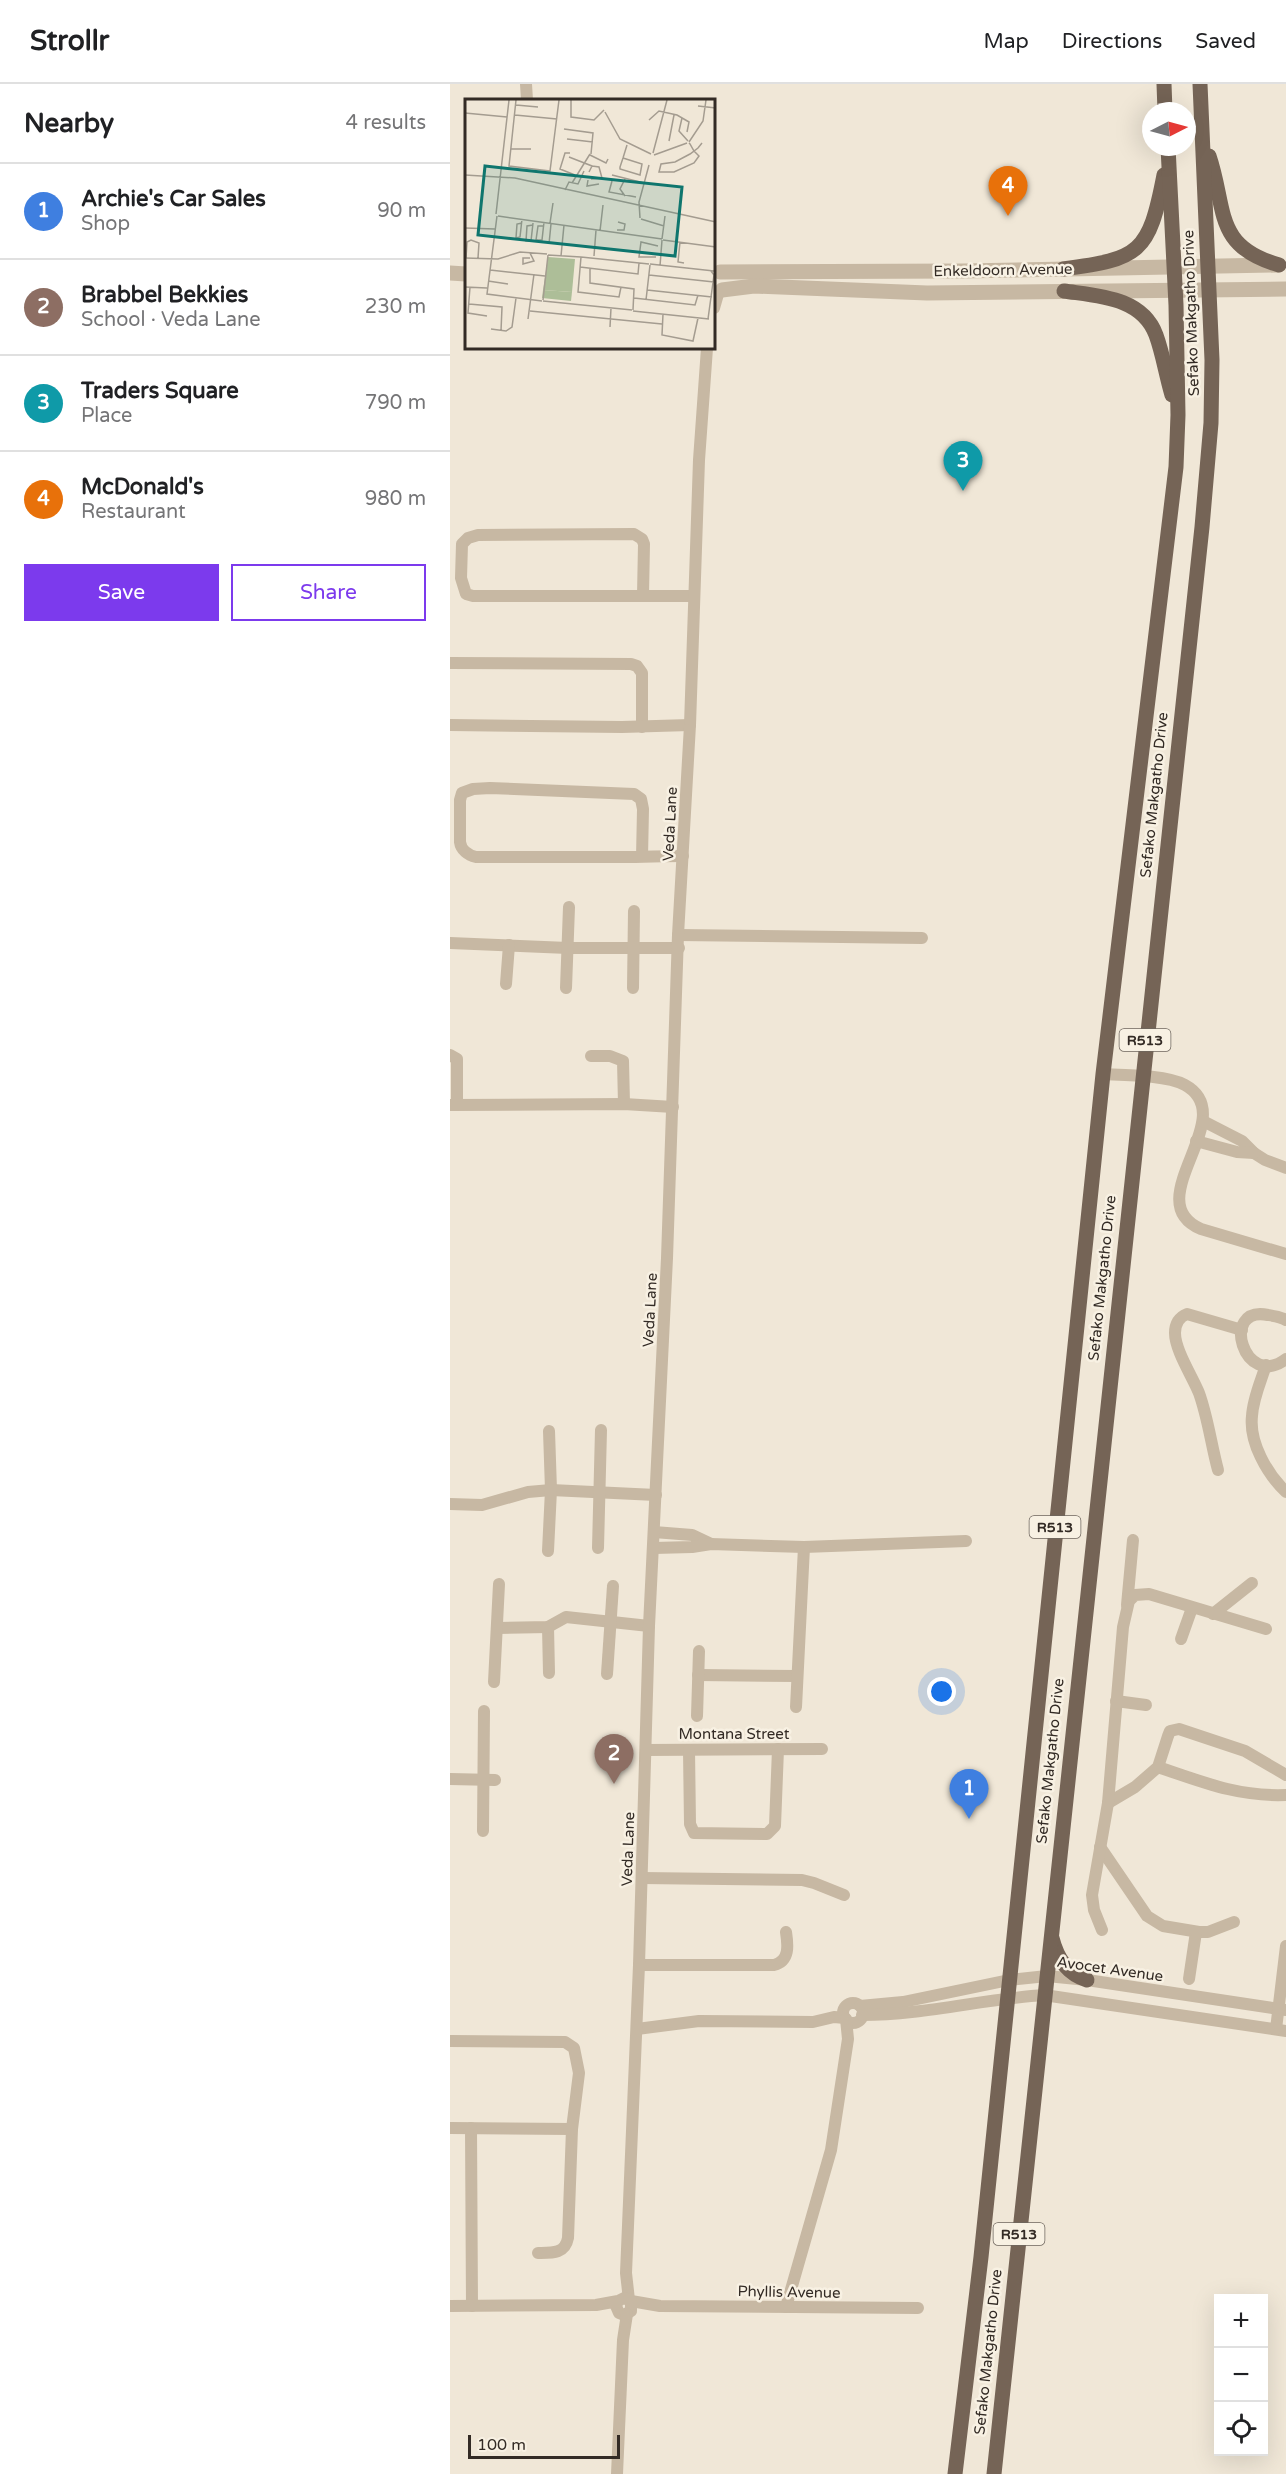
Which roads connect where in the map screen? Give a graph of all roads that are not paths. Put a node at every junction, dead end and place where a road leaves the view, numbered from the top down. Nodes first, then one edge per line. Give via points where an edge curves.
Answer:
1 (526, 84) edge
2 (1164, 84) edge
3 (1200, 84) edge
4 (527, 99) edge
5 (1165, 102) edge
6 (1203, 136) junction
7 (1167, 156) edge
8 (1168, 156) edge
9 (1283, 265) edge
10 (1175, 266) junction
11 (1208, 266) junction
12 (1063, 269) junction
13 (717, 270) edge
14 (450, 273) edge
15 (465, 274) edge
16 (1209, 289) junction
17 (1286, 289) edge
18 (1176, 290) junction
19 (1064, 291) junction
20 (717, 297) edge
21 (706, 350) edge
22 (1178, 415) junction
23 (643, 596) junction
24 (693, 596) junction
25 (450, 663) edge
26 (450, 725) edge
27 (690, 725) junction
28 (642, 727) junction
29 (683, 856) junction
30 (642, 857) junction
31 (569, 907) dead end
32 (634, 911) dead end
33 (922, 938) dead end
34 (679, 941) junction
35 (450, 943) edge
36 (509, 945) junction
37 (568, 948) junction
38 (634, 948) junction
39 (506, 984) dead end
40 (566, 988) dead end
41 (633, 988) dead end
42 (450, 1055) edge
43 (591, 1056) dead end
44 (1103, 1074) junction
45 (1142, 1076) junction
46 (624, 1104) junction
47 (453, 1105) edge
48 (673, 1107) junction
49 (1203, 1121) junction
50 (1196, 1141) junction
51 (1254, 1153) junction
52 (1286, 1167) edge
53 (1286, 1254) edge
54 (1286, 1320) edge
55 (1242, 1330) junction
56 (1286, 1359) edge
57 (1266, 1365) junction
58 (601, 1430) dead end
59 (549, 1431) dead end
60 (1218, 1470) dead end
61 (551, 1490) junction
62 (1286, 1492) edge
63 (600, 1493) junction
64 (656, 1495) junction
65 (450, 1504) edge
66 (654, 1532) junction
67 (1133, 1540) dead end
68 (966, 1541) dead end
69 (711, 1544) junction
70 (598, 1548) dead end
71 (654, 1548) junction
72 (804, 1548) junction
73 (548, 1551) dead end
74 (1252, 1583) dead end
75 (499, 1584) dead end
76 (612, 1586) dead end
77 (1192, 1608) junction
78 (1126, 1610) junction
79 (1213, 1614) junction
80 (610, 1622) junction
81 (649, 1626) junction
82 (548, 1627) junction
83 (498, 1628) junction
84 (1266, 1629) dead end
85 (1181, 1640) dead end
86 (699, 1651) dead end
87 (549, 1673) dead end
88 (607, 1674) dead end
89 (698, 1675) junction
90 (797, 1676) junction
91 (494, 1682) dead end
92 (1116, 1701) junction
93 (1146, 1705) dead end
94 (796, 1707) dead end
95 (484, 1711) dead end
96 (697, 1716) dead end
97 (778, 1749) junction
98 (822, 1749) dead end
99 (646, 1750) junction
100 (689, 1750) junction
101 (1158, 1767) junction
102 (1286, 1775) edge
103 (1110, 1776) junction
104 (450, 1779) edge
105 (489, 1780) junction
106 (1135, 1787) junction
107 (1286, 1795) edge
108 (1108, 1803) junction
109 (483, 1831) dead end
110 (1101, 1846) junction
111 (642, 1878) junction
112 (844, 1895) dead end
113 (1052, 1920) junction
114 (1234, 1922) dead end
115 (1102, 1930) dead end
116 (786, 1932) dead end
117 (1196, 1932) junction
118 (1286, 1946) edge
119 (639, 1965) junction
120 (1047, 1976) junction
121 (1009, 1980) junction
122 (1087, 1980) junction
123 (1189, 1980) dead end
124 (1044, 1995) junction
125 (1007, 1998) junction
126 (1282, 2009) edge
127 (850, 2015) junction
128 (637, 2029) junction
129 (1281, 2030) edge
130 (450, 2041) edge
131 (450, 2128) edge
132 (471, 2128) junction
133 (573, 2129) junction
134 (538, 2253) dead end
135 (450, 2306) edge
136 (472, 2306) junction
137 (624, 2306) junction
138 (786, 2307) junction
139 (918, 2308) dead end
140 (617, 2474) edge
141 (955, 2474) edge
142 (994, 2474) edge

1 - 4 street
2 - 5 main road
3 - 6 main road, Sefako Makgatho Drive / R513
6 - 9 main road via 1226,225 1243,248 1260,259
6 - 11 main road, Sefako Makgatho Drive / R513
7 - 12 main road via 1154,222 1140,247 1113,262
8 - 10 main road, Sefako Makgatho Drive / R513
9 - 11 street, Enkeldoorn Avenue
10 - 11 street, Enkeldoorn Avenue
10 - 12 street, Enkeldoorn Avenue
10 - 18 main road, Sefako Makgatho Drive / R513
11 - 16 main road, Sefako Makgatho Drive / R513
12 - 13 street, Enkeldoorn Avenue
13 - 20 street via 724,281
14 - 15 street
16 - 17 street, Enkeldoorn Avenue
16 - 18 street, Enkeldoorn Avenue
16 - 45 main road, Sefako Makgatho Drive / R513 via 1211,423
18 - 19 street, Enkeldoorn Avenue
18 - 22 main road, Sefako Makgatho Drive / R513
19 - 20 street, Enkeldoorn Avenue via 927,293 754,286
19 - 22 main road via 1120,301 1143,315 1157,337
21 - 24 street, Veda Lane
22 - 44 main road, Sefako Makgatho Drive / R513 via 1171,519
23 - 23 street via 466,594 462,585 462,544 478,535 634,534 644,544
23 - 24 street
24 - 27 street, Veda Lane
25 - 28 street via 631,664 642,674
26 - 28 street
27 - 28 street
27 - 29 street, Veda Lane
29 - 30 street
29 - 34 street, Veda Lane
30 - 30 street via 469,855 460,846 462,793 490,788 634,794 641,799 643,809
31 - 37 street
32 - 38 street
33 - 34 street
34 - 38 street
34 - 48 street, Veda Lane
35 - 36 street
36 - 37 street
36 - 39 street
37 - 38 street
37 - 40 street
38 - 41 street
42 - 47 street via 457,1059
43 - 46 street via 623,1060
44 - 45 street
44 - 121 main road, Sefako Makgatho Drive / R513
45 - 49 street via 1188,1087 1202,1105
45 - 113 main road, Sefako Makgatho Drive / R513
46 - 47 street
46 - 48 street
48 - 64 street, Veda Lane
49 - 50 street
49 - 51 street via 1242,1141
50 - 51 street
50 - 53 street via 1178,1199 1184,1219 1201,1229
51 - 52 street
54 - 55 street via 1253,1314
55 - 57 street via 1245,1352
55 - 60 street via 1186,1314 1176,1325 1176,1341 1199,1394
56 - 57 street
57 - 62 street via 1254,1402 1252,1429 1273,1479
58 - 63 street
59 - 61 street
61 - 63 street
61 - 65 street via 482,1505
61 - 73 street
63 - 64 street
63 - 70 street
64 - 66 street, Veda Lane
66 - 69 street via 692,1534
66 - 71 street, Veda Lane
67 - 78 street
68 - 72 street
69 - 71 street
69 - 72 street
71 - 81 street, Veda Lane
72 - 90 street
74 - 79 street
75 - 83 street
76 - 80 street
77 - 78 street via 1141,1593 1132,1597
77 - 79 street
77 - 85 street
78 - 92 street
79 - 84 street
80 - 81 street
80 - 82 street via 566,1617
80 - 88 street
81 - 99 street, Veda Lane
82 - 83 street
82 - 87 street
83 - 91 street
86 - 89 street
89 - 90 street
89 - 96 street
90 - 94 street
92 - 93 street
92 - 103 street
95 - 105 street
97 - 98 street, Montana Street
97 - 100 street, Montana Street
97 - 100 street via 775,1826 767,1834 694,1833 690,1824
99 - 100 street, Montana Street
99 - 111 street, Veda Lane
101 - 102 street via 1170,1731 1179,1729 1245,1751
101 - 106 street
101 - 107 street via 1233,1792
103 - 106 street
103 - 108 street
104 - 105 street
105 - 109 street
106 - 108 street
108 - 110 street
110 - 115 street via 1092,1895
110 - 117 street via 1151,1920
111 - 112 street via 802,1880
111 - 119 street, Veda Lane
113 - 120 main road, Sefako Makgatho Drive / R513
113 - 122 main road via 1053,1940 1062,1962 1076,1977
114 - 117 street via 1208,1932
116 - 119 street via 787,1954 780,1964
117 - 123 street
118 - 126 street
119 - 128 street, Veda Lane
120 - 121 street, Avocet Avenue
120 - 122 street, Avocet Avenue
120 - 124 main road, Sefako Makgatho Drive / R513
121 - 125 main road, Sefako Makgatho Drive / R513
121 - 127 street, Avocet Avenue
122 - 126 street, Avocet Avenue
124 - 125 street
124 - 129 street
124 - 142 main road, Sefako Makgatho Drive / R513
125 - 127 street via 911,2012
125 - 141 main road, Sefako Makgatho Drive / R513
126 - 129 street
127 - 128 street via 813,2022 699,2021
127 - 138 street via 831,2150
128 - 137 street, Veda Lane
130 - 133 street via 572,2045 579,2073
131 - 132 street
132 - 133 street
132 - 136 street
133 - 134 street via 567,2246 560,2251
135 - 136 street, Phyllis Avenue
136 - 137 street, Phyllis Avenue
137 - 138 street, Phyllis Avenue
137 - 140 street
138 - 139 street, Phyllis Avenue

